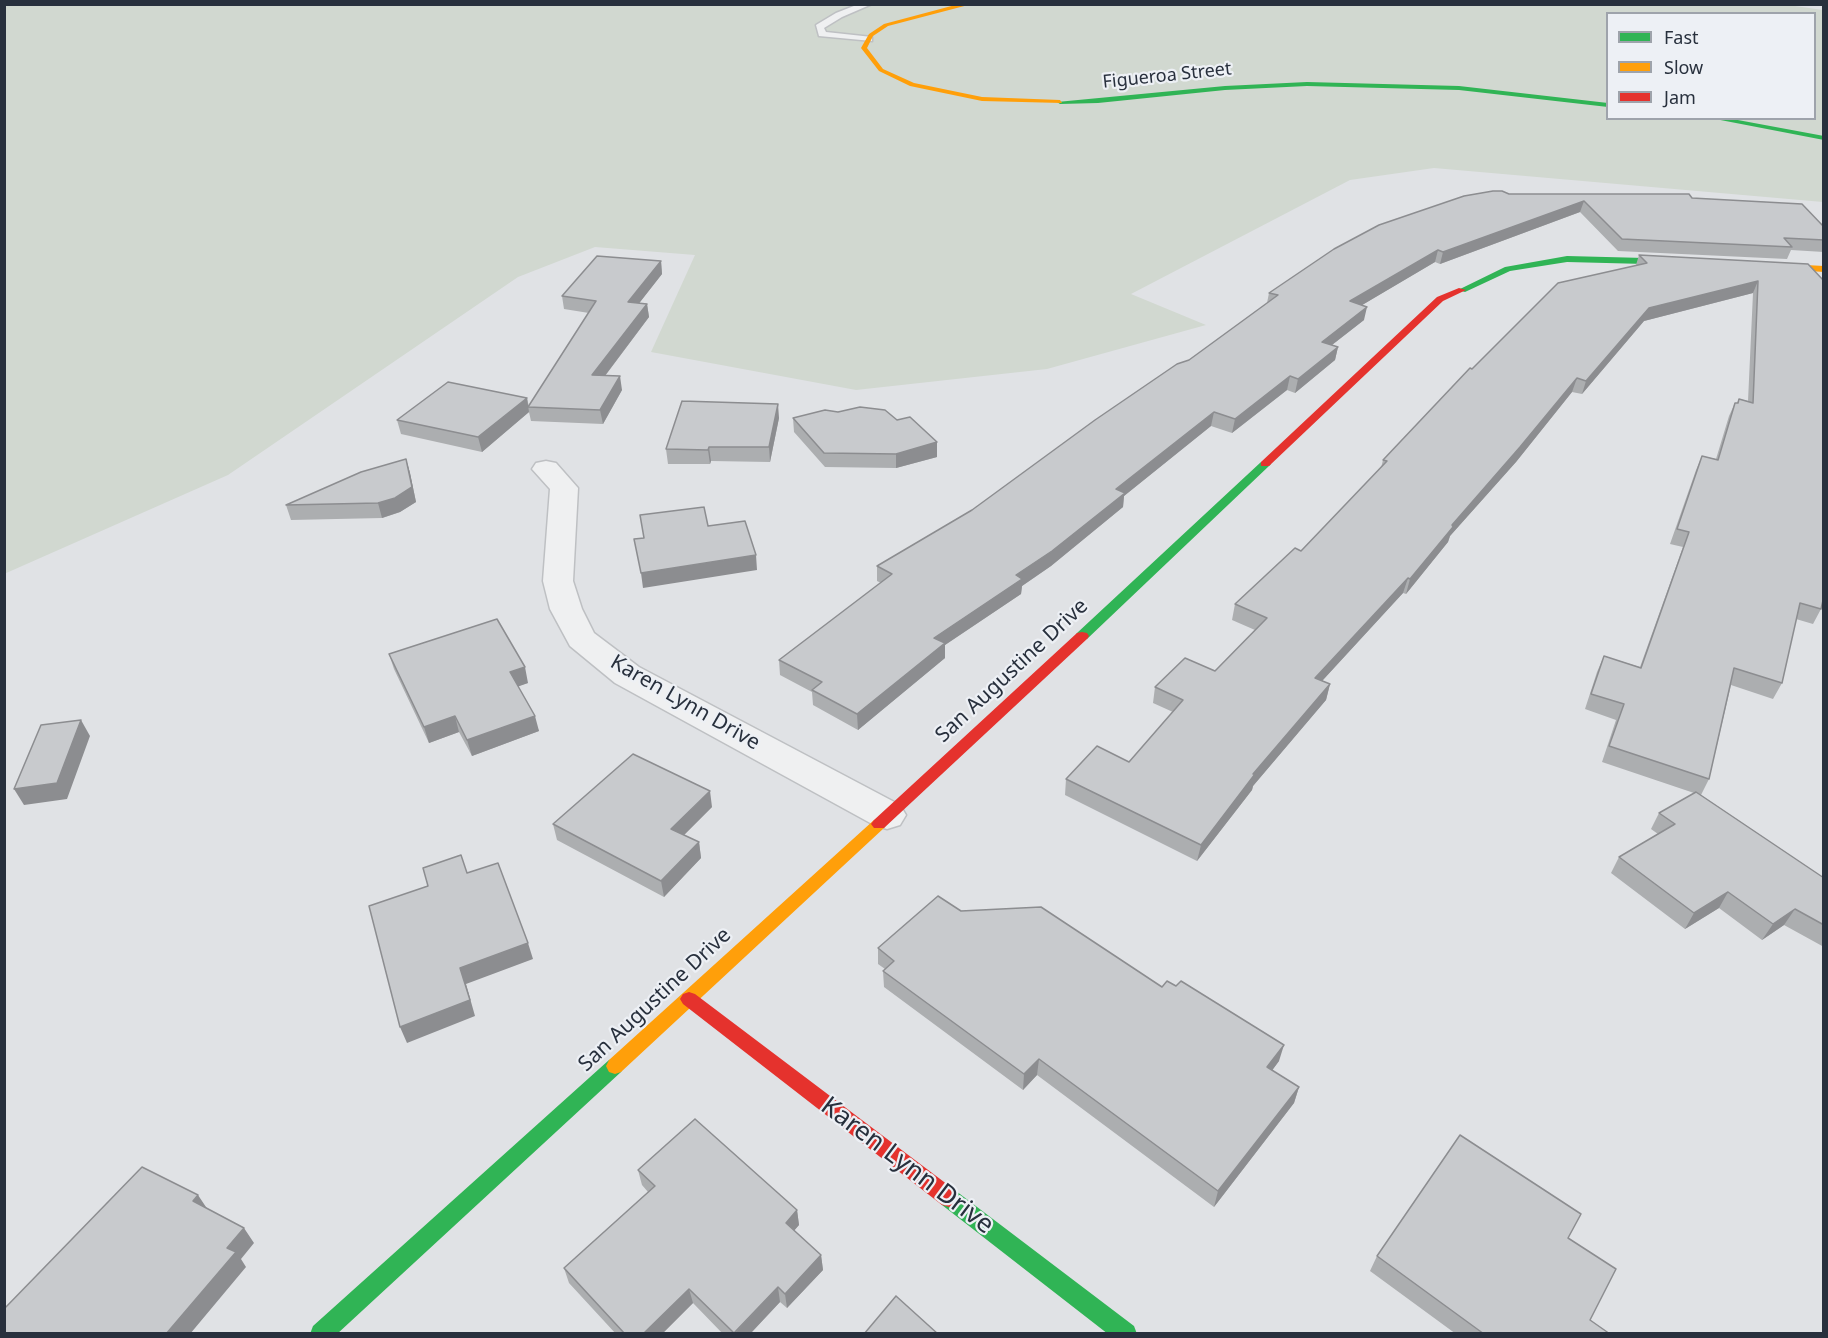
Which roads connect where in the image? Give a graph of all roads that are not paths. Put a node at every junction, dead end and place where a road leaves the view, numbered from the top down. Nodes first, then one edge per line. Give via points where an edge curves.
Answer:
1 (868, 4) edge
2 (970, 4) edge
3 (869, 39) junction
4 (1606, 105) edge
5 (1724, 120) edge
6 (1824, 138) edge
7 (1697, 263) edge
8 (1754, 266) edge
9 (1824, 269) edge
10 (546, 469) dead end
11 (887, 814) junction
12 (689, 999) junction
13 (321, 1334) edge
14 (1126, 1334) edge

1 - 3 lane via 819,27 822,34
2 - 3 street via 886,25
3 - 4 street, Figueroa Street via 864,48 881,70 912,85 982,99 1098,101 1307,84 1460,88
5 - 6 street
7 - 11 street, San Augustine Drive via 1567,259 1508,269 1440,298 1121,600
8 - 9 street
10 - 11 street, Karen Lynn Drive via 564,488 558,581 581,639 627,675
11 - 12 street, San Augustine Drive
12 - 13 street, San Augustine Drive
12 - 14 street, Karen Lynn Drive

